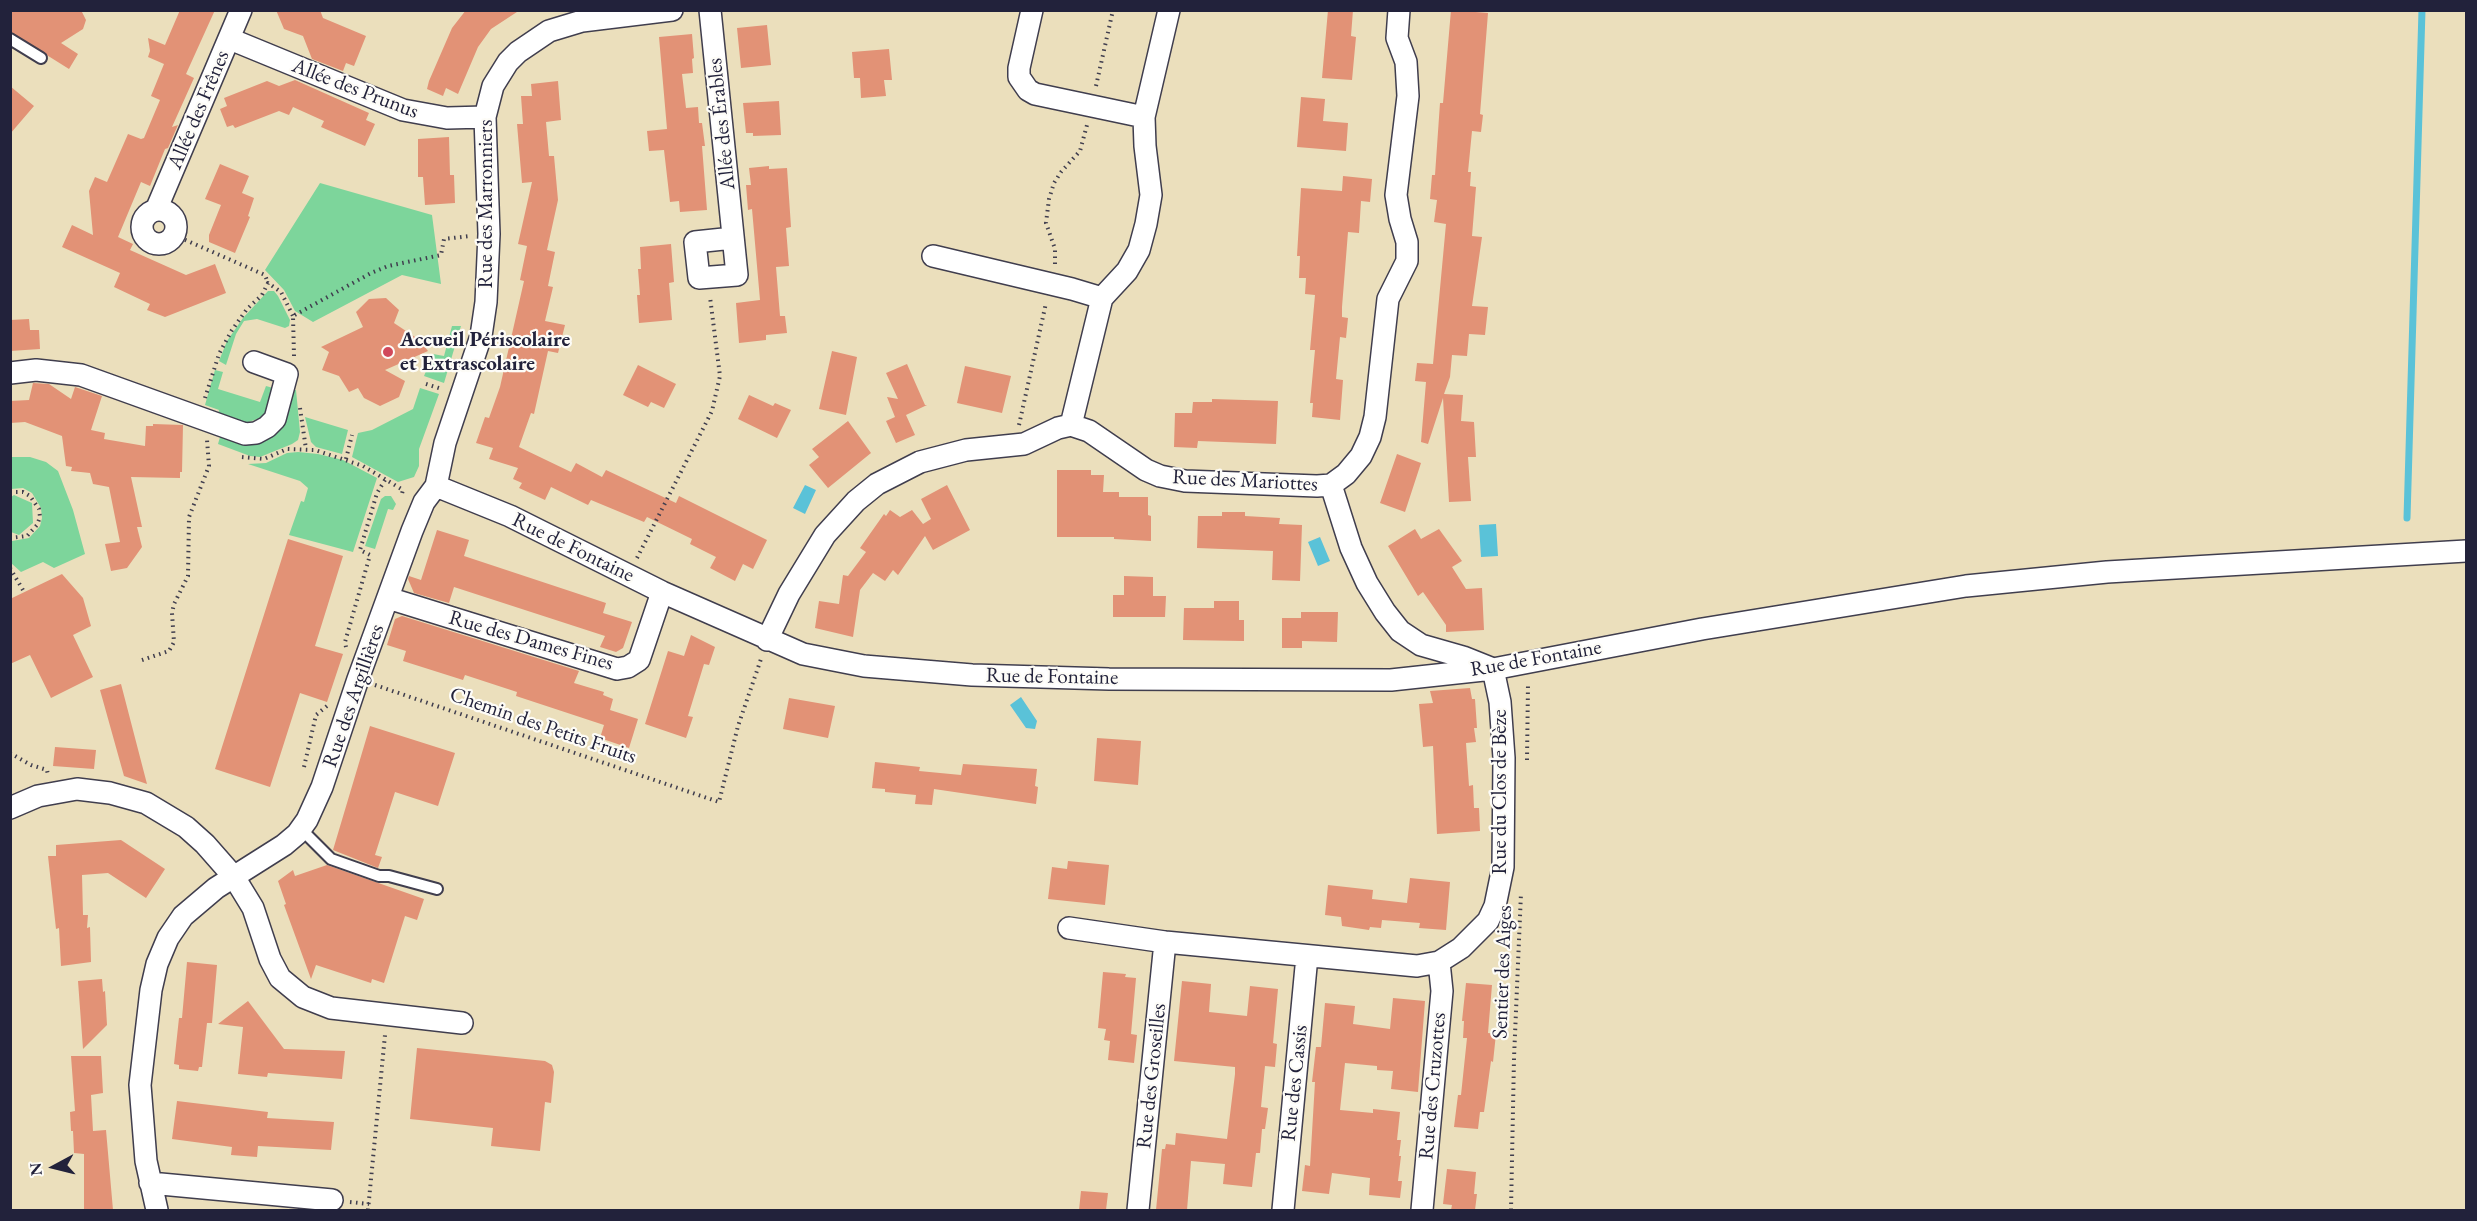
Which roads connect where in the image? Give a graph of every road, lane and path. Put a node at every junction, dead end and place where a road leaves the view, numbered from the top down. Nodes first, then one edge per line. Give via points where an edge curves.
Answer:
1 (241, 10) edge
2 (672, 10) edge
3 (710, 10) edge
4 (1032, 10) edge
5 (1113, 10) edge
6 (1169, 10) edge
7 (1399, 10) edge
8 (582, 16) edge
9 (10, 39) edge
10 (230, 39) junction
11 (41, 58) dead end
12 (1092, 106) junction
13 (485, 117) junction
14 (1144, 117) junction
15 (156, 210) junction
16 (489, 234) junction
17 (174, 235) junction
18 (733, 238) junction
19 (933, 256) dead end
20 (708, 277) junction
21 (268, 283) junction
22 (1051, 284) junction
23 (1102, 298) junction
24 (293, 316) junction
25 (294, 358) dead end
26 (254, 362) dead end
27 (10, 373) edge
28 (426, 384) dead end
29 (445, 390) dead end
30 (207, 391) dead end
31 (299, 402) dead end
32 (1071, 425) junction
33 (352, 435) dead end
34 (206, 437) dead end
35 (207, 444) junction
36 (1024, 444) junction
37 (217, 448) dead end
38 (306, 449) junction
39 (238, 455) dead end
40 (346, 459) junction
41 (385, 480) junction
42 (1331, 484) junction
43 (436, 486) junction
44 (10, 492) edge
45 (400, 501) dead end
46 (10, 538) edge
47 (2466, 551) edge
48 (10, 568) edge
49 (628, 575) junction
50 (23, 590) dead end
51 (662, 592) junction
52 (388, 598) junction
53 (767, 639) junction
54 (347, 651) dead end
55 (142, 660) dead end
56 (1526, 663) junction
57 (1493, 669) junction
58 (358, 679) junction
59 (333, 700) dead end
60 (10, 753) edge
61 (304, 769) dead end
62 (1527, 771) dead end
63 (51, 793) junction
64 (10, 808) edge
65 (301, 829) junction
66 (234, 877) junction
67 (1521, 887) dead end
68 (437, 889) dead end
69 (1069, 928) dead end
70 (1165, 942) junction
71 (1307, 956) junction
72 (1439, 962) junction
73 (387, 1015) junction
74 (462, 1023) dead end
75 (150, 1183) junction
76 (332, 1200) dead end
77 (157, 1210) edge
78 (368, 1210) edge
79 (1138, 1210) edge
80 (1283, 1210) edge
81 (1422, 1210) edge
82 (1511, 1210) edge

1 - 10 street, Allée des Frênes
2 - 8 street, Rue des Marronniers
3 - 18 street, Allée des Érables
4 - 12 street via 1019,68 1022,84 1035,94
5 - 12 path
6 - 14 street
7 - 42 street, Rue des Mariottes via 1397,38 1406,62 1408,96 1396,195 1407,242 1407,261 1388,299 1370,437 1361,456
8 - 13 street, Rue des Marronniers via 549,31 508,62 493,86
9 - 11 lane
10 - 13 street, Allée des Prunus via 403,110 447,118
10 - 15 street, Allée des Frênes
12 - 14 street
12 - 22 path via 1080,151 1057,177 1049,199 1046,223 1056,256
13 - 16 street, Rue des Marronniers
14 - 23 street via 1151,195 1146,224 1128,271
15 - 17 street via 171,215 176,225
15 - 17 street, Allée des Frênes via 145,216 145,237 160,244
16 - 24 path via 444,239 441,255 380,269
16 - 43 street, Rue des Marronniers via 481,336 445,443
17 - 21 path via 265,275
18 - 20 street, Allée des Érables via 737,274
18 - 20 street via 695,242 699,278
19 - 22 street
20 - 49 path via 720,376 712,411
21 - 24 path via 281,292
21 - 30 path via 232,330
22 - 23 street
22 - 36 path via 1018,428
23 - 32 street
24 - 25 path
26 - 27 street via 287,374 275,419 256,433 246,434 81,375 36,370
28 - 29 path
31 - 38 path
32 - 36 street
32 - 42 street, Rue des Mariottes via 1089,431 1160,476 1185,481
33 - 40 path
34 - 35 path
35 - 37 path
35 - 55 path via 208,466 189,517 188,576 172,613 174,642 169,651
36 - 53 street via 940,456 877,484 825,535
38 - 39 path via 287,449 264,459
38 - 40 path
40 - 41 path
41 - 45 path via 403,490
41 - 54 path via 377,493 360,550 370,555 345,642
42 - 57 street via 1351,548 1367,583 1400,631 1421,645
43 - 49 street, Rue de Fontaine via 510,516
43 - 52 street, Rue des Argillières via 424,502
44 - 46 path via 30,496 40,517 27,536
47 - 56 street, Rue de Fontaine via 2107,572 1966,586 1784,614
48 - 50 path
49 - 51 street, Rue de Fontaine
51 - 52 street, Rue des Dames Fines via 639,660 617,669
51 - 53 street, Rue de Fontaine
52 - 58 street, Rue des Argillières
53 - 57 street, Rue de Fontaine via 803,654 864,666 972,675 1365,681
53 - 58 path, Chemin des Petits Fruits via 738,726 719,802
56 - 57 street, Rue de Fontaine
56 - 62 path
57 - 72 street, Rue du Clos de Bèze via 1504,758 1500,887 1488,921 1461,948
58 - 65 street, Rue des Argillières via 316,804
59 - 61 path via 316,715
60 - 63 path via 47,770
63 - 64 street
63 - 66 street via 94,790 146,803 186,827
65 - 66 street, Rue des Argillières via 284,845
65 - 68 lane via 331,859 379,876
66 - 73 street via 253,908 280,978 323,1006
66 - 75 street, Rue des Argillières via 183,916 157,964 140,1085
67 - 82 path, Sentier des Aiges
69 - 70 street, Rue du Clos de Bèze
70 - 71 street, Rue du Clos de Bèze
70 - 79 street, Rue des Groseilles
71 - 72 street, Rue du Clos de Bèze via 1418,966
71 - 80 street, Rue des Cassis
72 - 81 street, Rue des Cruzottes via 1442,991
73 - 74 street
73 - 78 path
75 - 76 street
75 - 77 street, Rue des Argillières

